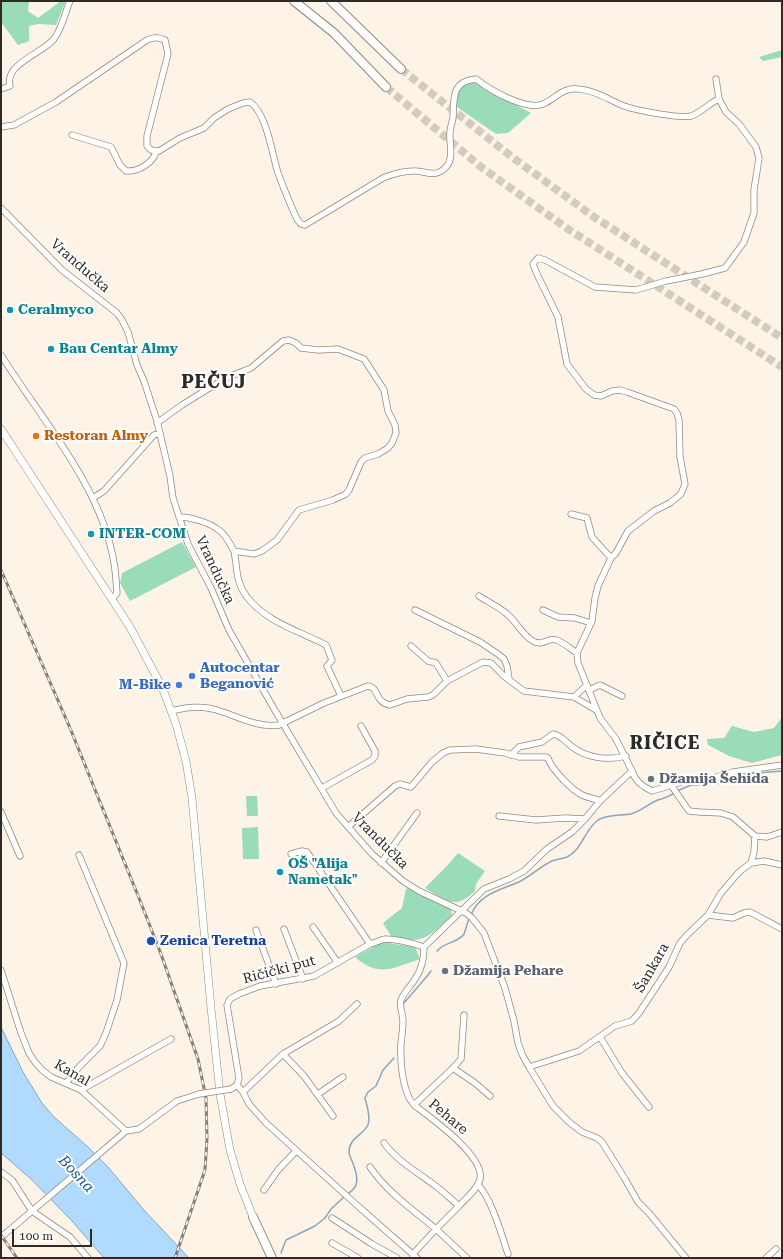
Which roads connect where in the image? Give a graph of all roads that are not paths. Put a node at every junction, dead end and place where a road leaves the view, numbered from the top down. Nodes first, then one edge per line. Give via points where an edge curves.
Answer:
1 (70, 1) edge
2 (294, 1) edge
3 (331, 1) edge
4 (401, 69) tunnel mouth
5 (716, 79) dead end
6 (386, 87) tunnel mouth
7 (1, 89) edge
8 (719, 99) junction
9 (1, 127) edge
10 (72, 135) dead end
11 (156, 152) junction
12 (1, 208) edge
13 (1, 356) edge
14 (157, 423) junction
15 (1, 429) edge
16 (160, 433) junction
17 (93, 498) junction
18 (571, 514) dead end
19 (179, 517) junction
20 (234, 552) junction
21 (611, 558) junction
22 (479, 596) dead end
23 (112, 599) junction
24 (415, 610) dead end
25 (543, 610) dead end
26 (591, 623) junction
27 (411, 646) dead end
28 (577, 653) junction
29 (508, 679) junction
30 (447, 681) junction
31 (588, 688) junction
32 (341, 696) junction
33 (622, 696) dead end
34 (574, 697) junction
35 (596, 710) junction
36 (171, 711) junction
37 (283, 723) junction
38 (361, 726) dead end
39 (511, 755) junction
40 (626, 756) junction
41 (782, 765) edge
42 (632, 771) junction
43 (671, 785) junction
44 (322, 788) junction
45 (600, 801) junction
46 (1, 812) edge
47 (416, 813) dead end
48 (499, 816) dead end
49 (584, 819) junction
50 (348, 827) junction
51 (782, 832) edge
52 (755, 836) junction
53 (291, 854) dead end
54 (79, 855) dead end
55 (20, 856) dead end
56 (381, 863) junction
57 (751, 863) junction
58 (782, 865) edge
59 (461, 911) junction
60 (708, 915) junction
61 (313, 927) dead end
62 (284, 929) dead end
63 (782, 929) edge
64 (256, 930) dead end
65 (370, 944) junction
66 (424, 947) junction
67 (338, 963) junction
68 (1, 970) edge
69 (303, 978) junction
70 (276, 984) junction
71 (357, 1004) dead end
72 (464, 1015) dead end
73 (600, 1037) junction
74 (171, 1039) dead end
75 (283, 1054) junction
76 (529, 1067) junction
77 (453, 1068) junction
78 (343, 1077) dead end
79 (66, 1083) junction
80 (237, 1085) junction
81 (81, 1090) junction
82 (243, 1092) junction
83 (318, 1094) junction
84 (490, 1096) dead end
85 (414, 1105) junction
86 (649, 1107) dead end
87 (333, 1116) dead end
88 (126, 1131) junction
89 (384, 1143) dead end
90 (296, 1151) junction
91 (370, 1167) dead end
92 (1, 1172) edge
93 (478, 1185) junction
94 (264, 1190) dead end
95 (459, 1206) junction
96 (32, 1211) junction
97 (253, 1217) junction
98 (332, 1218) dead end
99 (436, 1229) junction
100 (1, 1236) edge
101 (332, 1244) dead end
102 (776, 1249) dead end
103 (508, 1254) dead end
104 (415, 1257) edge
105 (88, 1258) edge
106 (267, 1258) edge
107 (272, 1258) edge
108 (358, 1258) edge
109 (397, 1258) edge
110 (467, 1258) edge
111 (686, 1258) edge
112 (766, 1258) edge

1 - 7 street via 54,38 14,69 10,76 10,86
2 - 6 highway via 334,34
3 - 4 highway
5 - 8 street
8 - 11 street via 690,116 661,114 625,107 577,88 568,89 542,105 532,106 500,94 476,79 469,79 461,83 453,96 451,157 448,165 432,174 415,170 383,178 305,225 296,219 278,173 269,136 255,105 250,102 228,109 204,128
8 - 21 street via 726,112 739,124 756,147 759,158 754,190 754,212 744,242 724,268 636,290 595,287 544,260 538,258 533,264 558,317 567,364 586,389 594,395 601,396 620,390 674,409 677,413 685,484 681,494 628,531
9 - 11 street via 14,125 56,102 140,44 157,37 165,40 168,54 146,141 151,150
10 - 11 street via 111,147 120,166 126,171 149,164
12 - 14 street, Vrandučka via 62,270 122,320
13 - 17 street via 69,455
14 - 16 street, Vrandučka
14 - 20 street via 226,378 251,368 283,340 296,343 301,348 338,349 360,357 368,364 384,390 396,433 392,443 384,451 361,462 346,494 298,510 277,540 262,551 254,554
15 - 23 main road
16 - 17 street via 154,435 104,492
16 - 19 street, Vrandučka
17 - 23 street via 114,561 117,593
18 - 21 street via 587,518 592,537
19 - 20 street via 214,526 221,531
19 - 37 street, Vrandučka via 188,544 229,630
20 - 32 street via 238,580 258,609 326,645 332,660 327,666
21 - 26 street via 598,586
22 - 28 street via 507,614 534,642 556,640
23 - 36 main road via 148,658
24 - 29 street via 480,642 498,654 507,666
25 - 26 street via 558,617 575,618
26 - 28 street
27 - 30 street via 428,661 436,663
28 - 31 street via 578,663
29 - 30 street via 491,663 483,662
29 - 34 street via 527,692
30 - 32 street via 433,695 390,705 381,702 372,686
31 - 33 street via 600,685
31 - 34 street
31 - 35 street
32 - 37 street
34 - 35 street
35 - 40 street
36 - 37 street via 189,707 208,708 247,721 274,726
36 - 97 main road via 186,761 192,798 211,1015 224,1116 234,1164
37 - 44 street, Vrandučka
38 - 44 street via 375,756
39 - 40 street via 519,747 542,742 553,734 572,747 598,758
39 - 45 street via 548,758 551,766 577,792
39 - 50 street via 476,749 450,750 432,762 410,787 400,784 395,786
40 - 42 street
41 - 43 street via 747,769 710,779 688,780
42 - 43 street via 640,784 652,791
42 - 45 street
43 - 52 street via 688,810 721,813 733,817
44 - 50 street, Vrandučka via 336,813
45 - 49 street
46 - 55 street
47 - 56 street
48 - 49 street via 536,820
49 - 59 street via 572,832 547,849 524,872 484,889
50 - 56 street, Vrandučka
51 - 52 street via 768,837
52 - 57 street
53 - 65 street via 307,852
54 - 79 street via 124,963 118,1000 100,1046
56 - 59 street, Vrandučka via 414,888
57 - 58 street via 764,861
57 - 60 street, Šankara via 739,872 721,893
59 - 66 street
59 - 76 street, Vrandučka via 470,916 484,933 505,988 518,1043
60 - 63 street via 733,918 750,912
60 - 73 street, Šankara via 680,943 663,976 632,1021 615,1026
61 - 67 street
62 - 69 street
64 - 70 street
65 - 66 street, Ričički put via 385,939
65 - 67 street, Ričički put
66 - 85 street, Pehare via 421,967 401,1001 401,1058 407,1092
67 - 69 street, Ričički put via 314,976
68 - 79 street, Kanal via 29,1053 42,1070
69 - 70 street, Ričički put
70 - 80 street, Ričički put via 260,986 239,994 230,998 227,1005 238,1071
71 - 75 street via 339,1021
72 - 77 street via 461,1059
73 - 76 street, Šankara via 579,1051
73 - 86 street via 622,1073
74 - 81 street
75 - 82 street
75 - 83 street
76 - 111 street via 553,1106 568,1122 602,1142 638,1202
77 - 84 street
77 - 85 street
78 - 83 street
79 - 81 street, Kanal
80 - 82 street
80 - 88 street, bridge via 232,1089 199,1094 177,1102 139,1129
81 - 88 street, Kanal
82 - 90 street via 249,1104 266,1123
83 - 87 street
85 - 93 street, Pehare via 463,1145 479,1167
88 - 96 street
89 - 95 street via 400,1160
90 - 94 street
90 - 104 street
91 - 99 street via 398,1198
92 - 96 street via 12,1180
93 - 95 street
93 - 103 street via 491,1208
95 - 99 street
96 - 100 street
96 - 105 street via 70,1237
97 - 106 highway via 257,1239
97 - 107 highway
98 - 109 street
99 - 104 street
99 - 110 street
101 - 108 street
102 - 112 street

